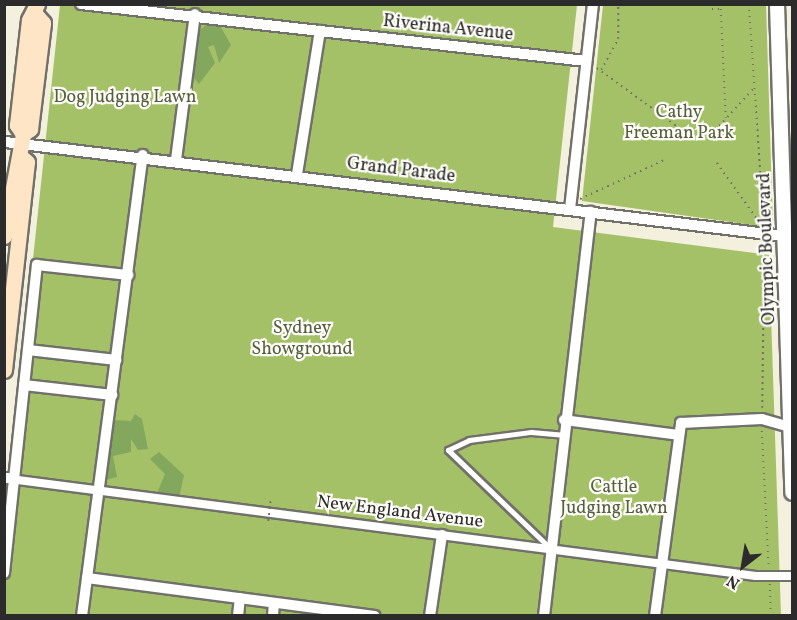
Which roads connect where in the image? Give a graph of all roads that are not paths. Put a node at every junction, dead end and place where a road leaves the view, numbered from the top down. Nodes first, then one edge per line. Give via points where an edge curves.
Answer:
1 (81, 4) edge
2 (593, 4) edge
3 (777, 4) edge
4 (37, 10) edge
5 (195, 14) junction
6 (320, 31) junction
7 (586, 61) junction
8 (4, 142) edge
9 (21, 144) junction
10 (142, 155) junction
11 (176, 160) junction
12 (297, 174) junction
13 (570, 209) junction
14 (591, 212) junction
15 (4, 236) edge
16 (789, 237) edge
17 (128, 275) junction
18 (28, 350) junction
19 (116, 360) junction
20 (4, 370) edge
21 (24, 385) junction
22 (112, 395) junction
23 (564, 420) junction
24 (790, 427) junction
25 (562, 435) junction
26 (679, 435) junction
27 (10, 478) edge
28 (98, 490) junction
29 (792, 493) edge
30 (441, 535) junction
31 (552, 550) junction
32 (662, 563) junction
33 (4, 573) edge
34 (792, 576) edge
35 (87, 578) junction
36 (240, 598) junction
37 (274, 603) junction
38 (82, 615) edge
39 (238, 615) edge
40 (273, 615) edge
41 (375, 615) edge
42 (430, 615) edge
43 (544, 615) edge
44 (655, 615) edge

1 - 5 street, Riverina Avenue
2 - 7 street
3 - 16 street, Olympic Boulevard
4 - 9 main road via 29,20 17,126
5 - 6 street, Riverina Avenue
5 - 11 street
6 - 7 street, Riverina Avenue
6 - 12 street
7 - 13 street
8 - 9 street, Grand Parade
9 - 10 street, Grand Parade
9 - 15 main road via 14,160
9 - 20 main road via 27,162
10 - 11 street, Grand Parade
10 - 17 street
11 - 12 street, Grand Parade
12 - 13 street, Grand Parade
13 - 14 street, Grand Parade
14 - 16 street, Grand Parade
14 - 23 street
16 - 24 street, Olympic Boulevard
17 - 18 street via 37,265
17 - 19 street
18 - 19 street
18 - 21 street
19 - 22 street
21 - 22 street
21 - 27 street
22 - 28 street
23 - 25 street
23 - 26 street
24 - 26 street via 762,419 681,423
24 - 29 street, Olympic Boulevard
25 - 31 street
25 - 31 lane via 531,432 469,440 448,450
26 - 32 street
27 - 28 street, New England Avenue
27 - 33 street
28 - 30 street, New England Avenue
28 - 35 street
30 - 31 street, New England Avenue
30 - 42 street
31 - 32 street, New England Avenue
31 - 43 street
32 - 34 street, New England Avenue
32 - 44 street
35 - 36 street
35 - 38 street
36 - 37 street
36 - 39 street
37 - 40 street
37 - 41 street

